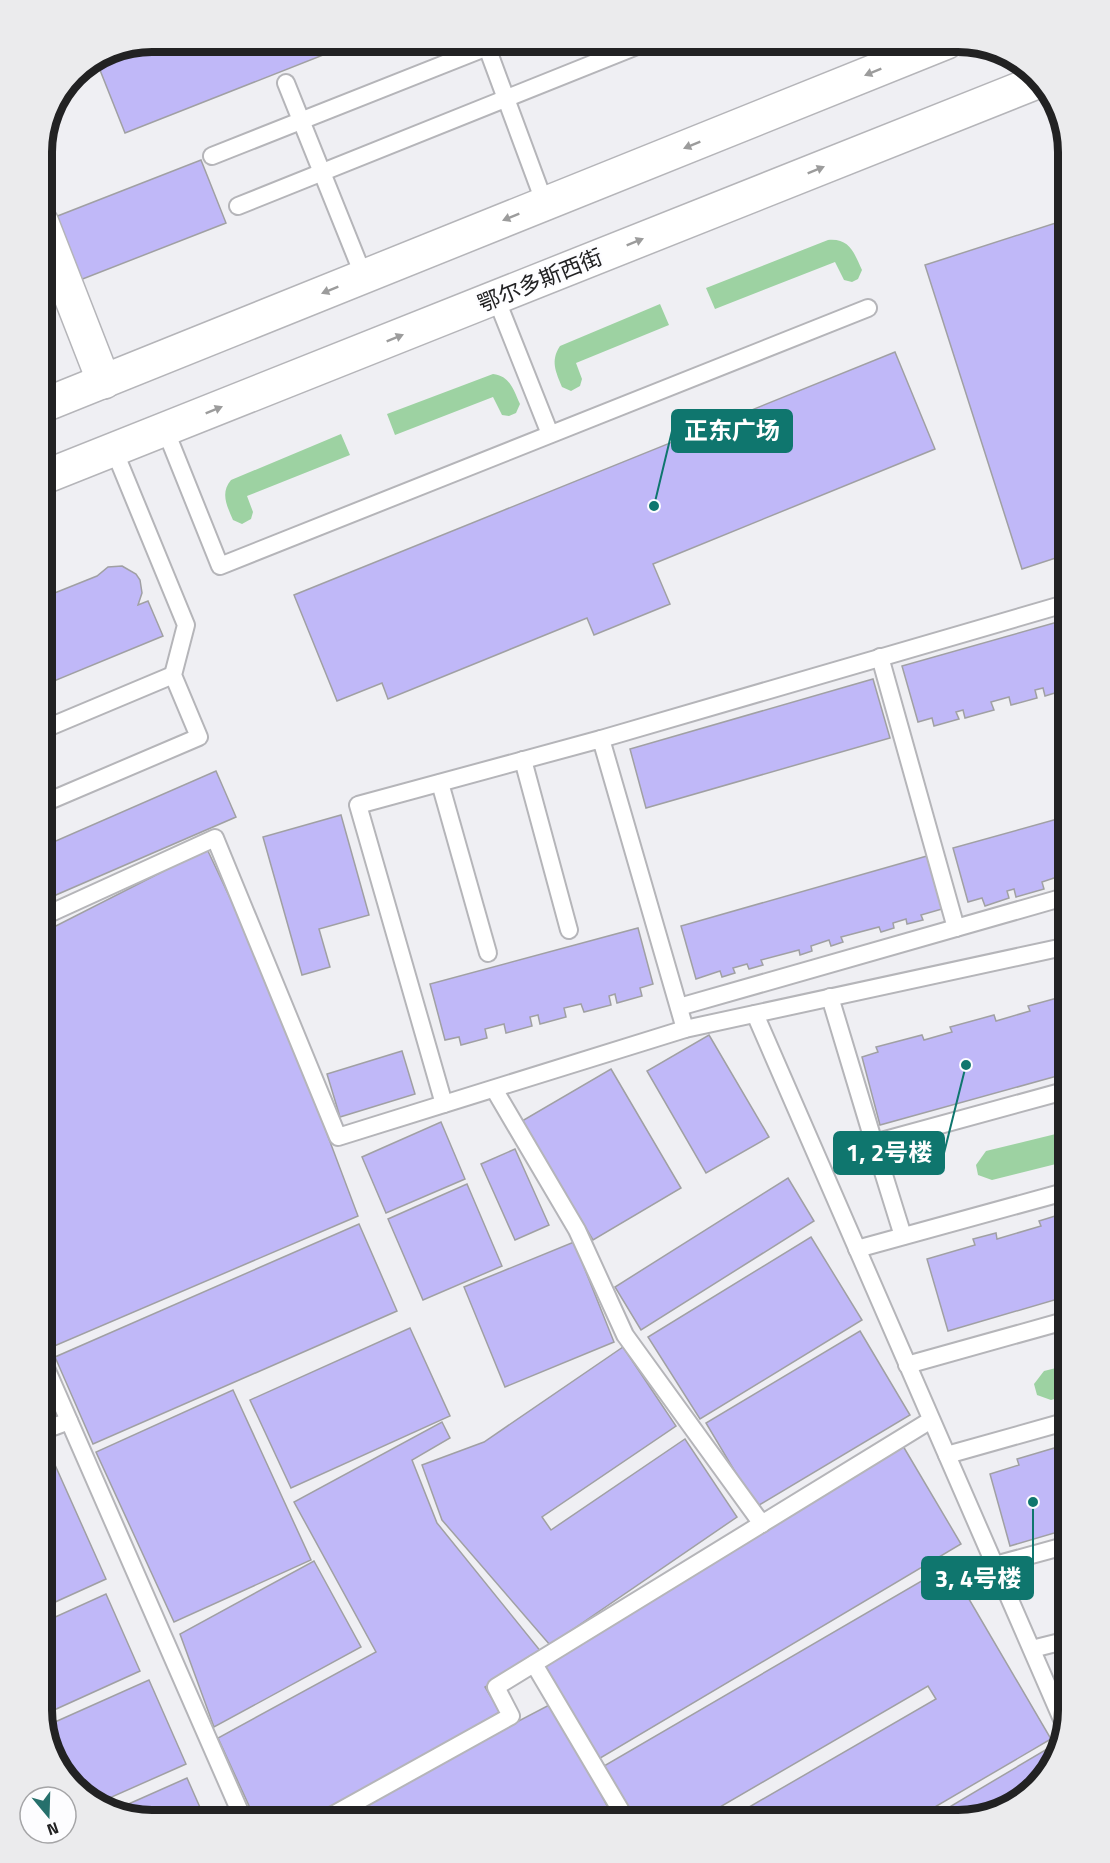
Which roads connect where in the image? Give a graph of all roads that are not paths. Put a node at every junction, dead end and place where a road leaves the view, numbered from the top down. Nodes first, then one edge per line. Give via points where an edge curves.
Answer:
1 (470, 52) edge
2 (492, 52) edge
3 (621, 53) edge
4 (914, 53) edge
5 (286, 83) dead end
6 (1031, 85) edge
7 (506, 99) junction
8 (302, 121) junction
9 (212, 156) dead end
10 (322, 172) junction
11 (545, 204) junction
12 (238, 206) dead end
13 (53, 251) edge
14 (364, 277) junction
15 (495, 298) junction
16 (868, 308) dead end
17 (104, 382) junction
18 (53, 402) edge
19 (165, 429) junction
20 (550, 434) junction
21 (114, 450) junction
22 (53, 474) edge
23 (1058, 606) edge
24 (880, 657) junction
25 (173, 675) junction
26 (53, 726) edge
27 (600, 739) junction
28 (523, 760) junction
29 (440, 783) junction
30 (53, 799) edge
31 (1058, 899) edge
32 (53, 912) edge
33 (956, 928) junction
34 (569, 930) dead end
35 (1058, 948) edge
36 (488, 954) dead end
37 (830, 997) junction
38 (679, 1007) junction
39 (754, 1014) junction
40 (685, 1029) junction
41 (495, 1089) junction
42 (1058, 1093) edge
43 (444, 1104) junction
44 (874, 1143) junction
45 (1058, 1194) edge
46 (903, 1236) junction
47 (857, 1249) junction
48 (1058, 1323) edge
49 (907, 1365) junction
50 (52, 1382) edge
51 (931, 1420) junction
52 (69, 1421) junction
53 (1058, 1424) edge
54 (52, 1427) edge
55 (947, 1455) junction
56 (762, 1524) junction
57 (1058, 1548) edge
58 (995, 1565) junction
59 (1058, 1642) edge
60 (1032, 1649) junction
61 (534, 1664) junction
62 (1058, 1710) edge
63 (239, 1810) edge
64 (342, 1810) edge
65 (620, 1810) edge

1 - 8 lane
2 - 7 lane
3 - 7 lane
4 -> 11 main road
5 - 8 lane
15 -> 6 main road, 鄂尔多斯西街
7 - 10 lane
7 - 11 lane
8 - 9 lane
8 - 10 lane
10 - 12 lane
10 - 14 lane
11 -> 14 main road
13 - 17 main road
14 -> 17 main road
19 -> 15 main road, 鄂尔多斯西街
15 - 20 lane
16 - 20 lane
17 - 18 main road
19 - 20 lane via 220,566
19 - 21 main road, 鄂尔多斯西街
21 - 22 main road, 鄂尔多斯西街
21 - 25 lane via 186,625
23 - 24 lane
24 - 27 lane
24 - 33 lane
25 - 26 lane
25 - 30 lane via 199,737
27 - 28 lane
27 - 38 lane
28 - 29 lane
28 - 34 lane
29 - 36 lane
29 - 43 lane via 358,805
31 - 33 lane
32 - 43 lane via 215,838 338,1137
33 - 38 lane
35 - 37 lane
37 - 39 lane
37 - 44 lane
38 - 40 lane
39 - 40 lane
39 - 47 lane
40 - 41 lane
41 - 43 lane
41 - 56 lane via 578,1230 625,1335
42 - 44 lane
44 - 46 lane
45 - 46 lane
46 - 47 lane
47 - 49 lane
48 - 49 lane
49 - 51 lane
50 - 52 lane
51 - 55 lane
51 - 56 lane
52 - 54 lane
52 - 63 lane
53 - 55 lane
55 - 58 lane
56 - 61 lane
57 - 58 lane
58 - 60 lane
59 - 60 lane
60 - 62 lane
61 - 64 lane via 496,1687 511,1716
61 - 65 lane

